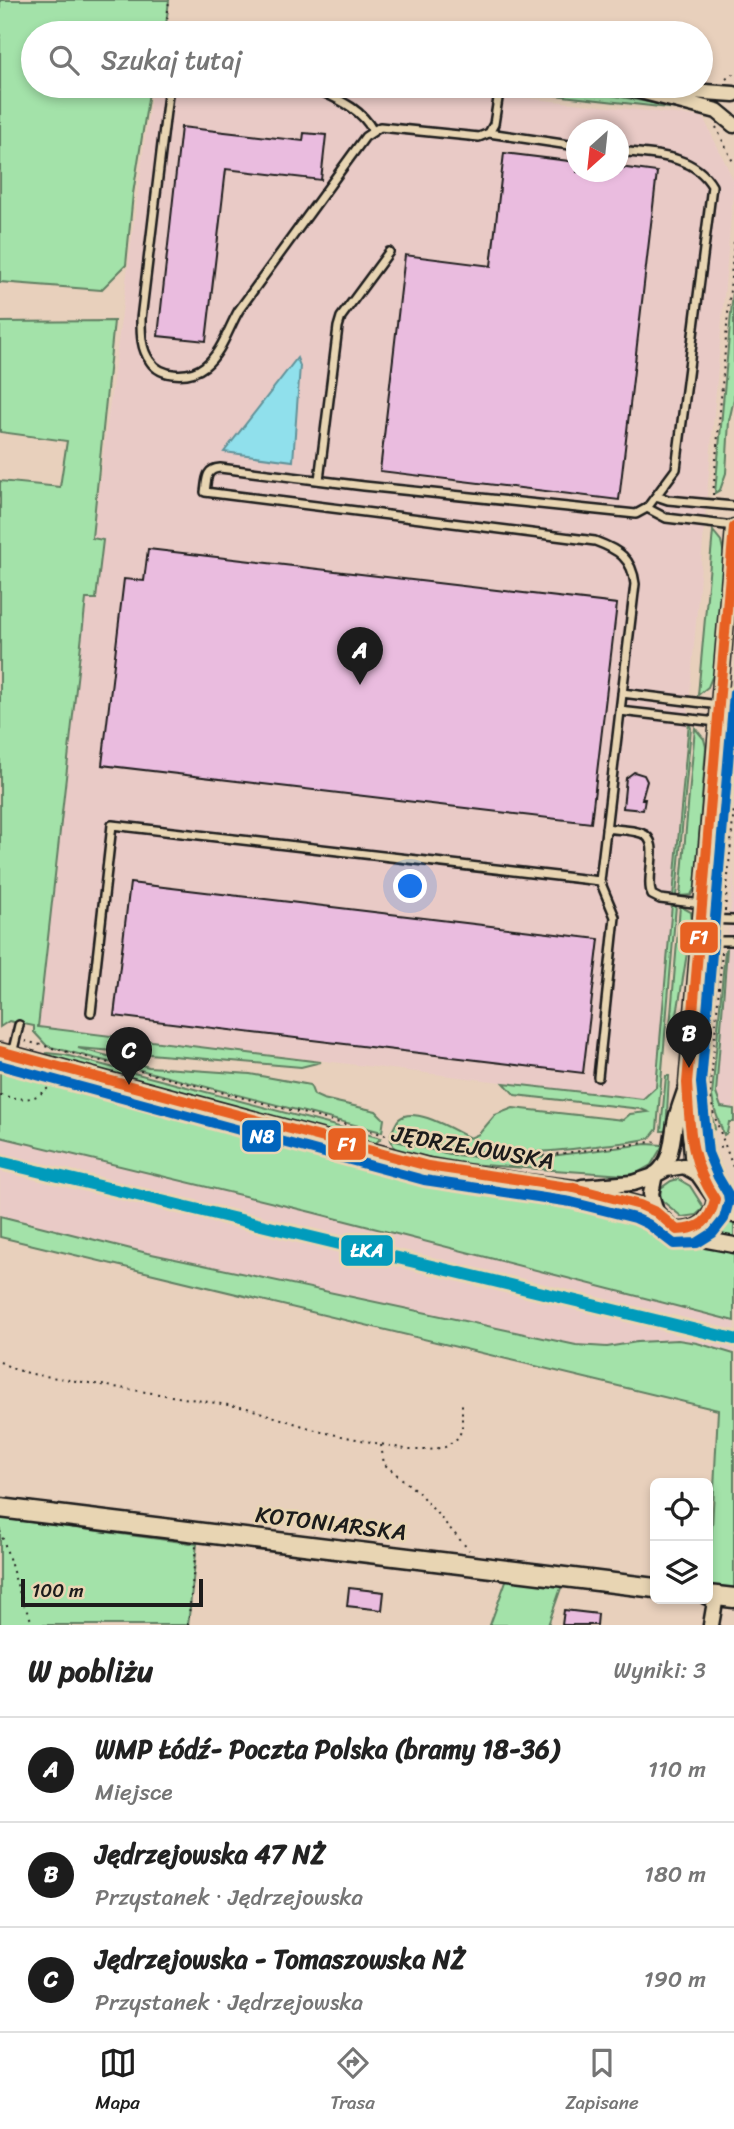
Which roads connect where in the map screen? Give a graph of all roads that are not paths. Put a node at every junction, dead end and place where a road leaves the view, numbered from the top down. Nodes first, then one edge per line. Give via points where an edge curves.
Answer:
1 (713, 92) edge
2 (734, 94) edge
3 (168, 98) edge
4 (334, 98) edge
5 (498, 98) edge
6 (668, 98) edge
7 (734, 125) edge
8 (373, 131) junction
9 (489, 134) junction
10 (566, 145) edge
11 (629, 153) edge
12 (389, 252) dead end
13 (319, 480) junction
14 (656, 496) junction
15 (734, 506) edge
16 (647, 508) junction
17 (734, 526) edge
18 (729, 651) edge
19 (622, 694) junction
20 (719, 705) junction
21 (620, 710) junction
22 (717, 722) junction
23 (606, 828) junction
24 (600, 881) junction
25 (702, 911) junction
26 (734, 920) edge
27 (699, 941) junction
28 (734, 941) edge
29 (91, 1012) dead end
30 (19, 1025) dead end
31 (6, 1052) edge
32 (598, 1077) dead end
33 (687, 1083) junction
34 (655, 1174) junction
35 (698, 1174) junction
36 (574, 1188) junction
37 (715, 1199) junction
38 (656, 1212) junction
39 (734, 1215) edge
40 (677, 1230) junction
41 (734, 1245) edge
42 (0, 1508) edge
43 (650, 1587) edge
44 (719, 1596) edge
45 (711, 1625) edge

1 - 2 street
3 - 8 lane via 141,338 151,364 177,375 195,371 213,357 239,310
4 - 8 lane via 366,117
5 - 9 lane
6 - 7 street via 717,111
8 - 9 lane via 392,127 479,137
9 - 10 lane
11 - 14 lane via 681,160 712,186 676,469
12 - 13 lane via 341,317
13 - 16 lane via 636,514
13 - 19 lane via 213,468 207,474 205,492 587,540 610,547 634,569
14 - 15 lane
14 - 16 lane
16 - 17 lane via 666,518
17 - 18 street
18 - 20 street
19 - 20 lane
19 - 21 lane
20 - 22 street
21 - 22 lane
21 - 23 lane
22 - 25 street
23 - 24 lane
23 - 25 lane via 649,837 653,845 648,887 652,895
24 - 29 lane via 113,825
24 - 32 lane via 615,917
25 - 26 lane
25 - 27 street
27 - 28 lane
27 - 33 street
30 - 31 lane
31 - 36 street, JĘDRZEJOWSKA via 428,1166
33 - 34 street via 668,1160
33 - 35 street via 692,1156
34 - 35 street, JĘDRZEJOWSKA via 684,1166
34 - 36 street, JĘDRZEJOWSKA via 633,1184
34 - 38 street via 651,1194
35 - 37 street
36 - 38 street, JĘDRZEJOWSKA
37 - 39 street
37 - 40 street via 704,1222
38 - 40 street, JĘDRZEJOWSKA
40 - 41 street, JĘDRZEJOWSKA via 697,1239
42 - 43 street, KOTONIARSKA
44 - 45 street

